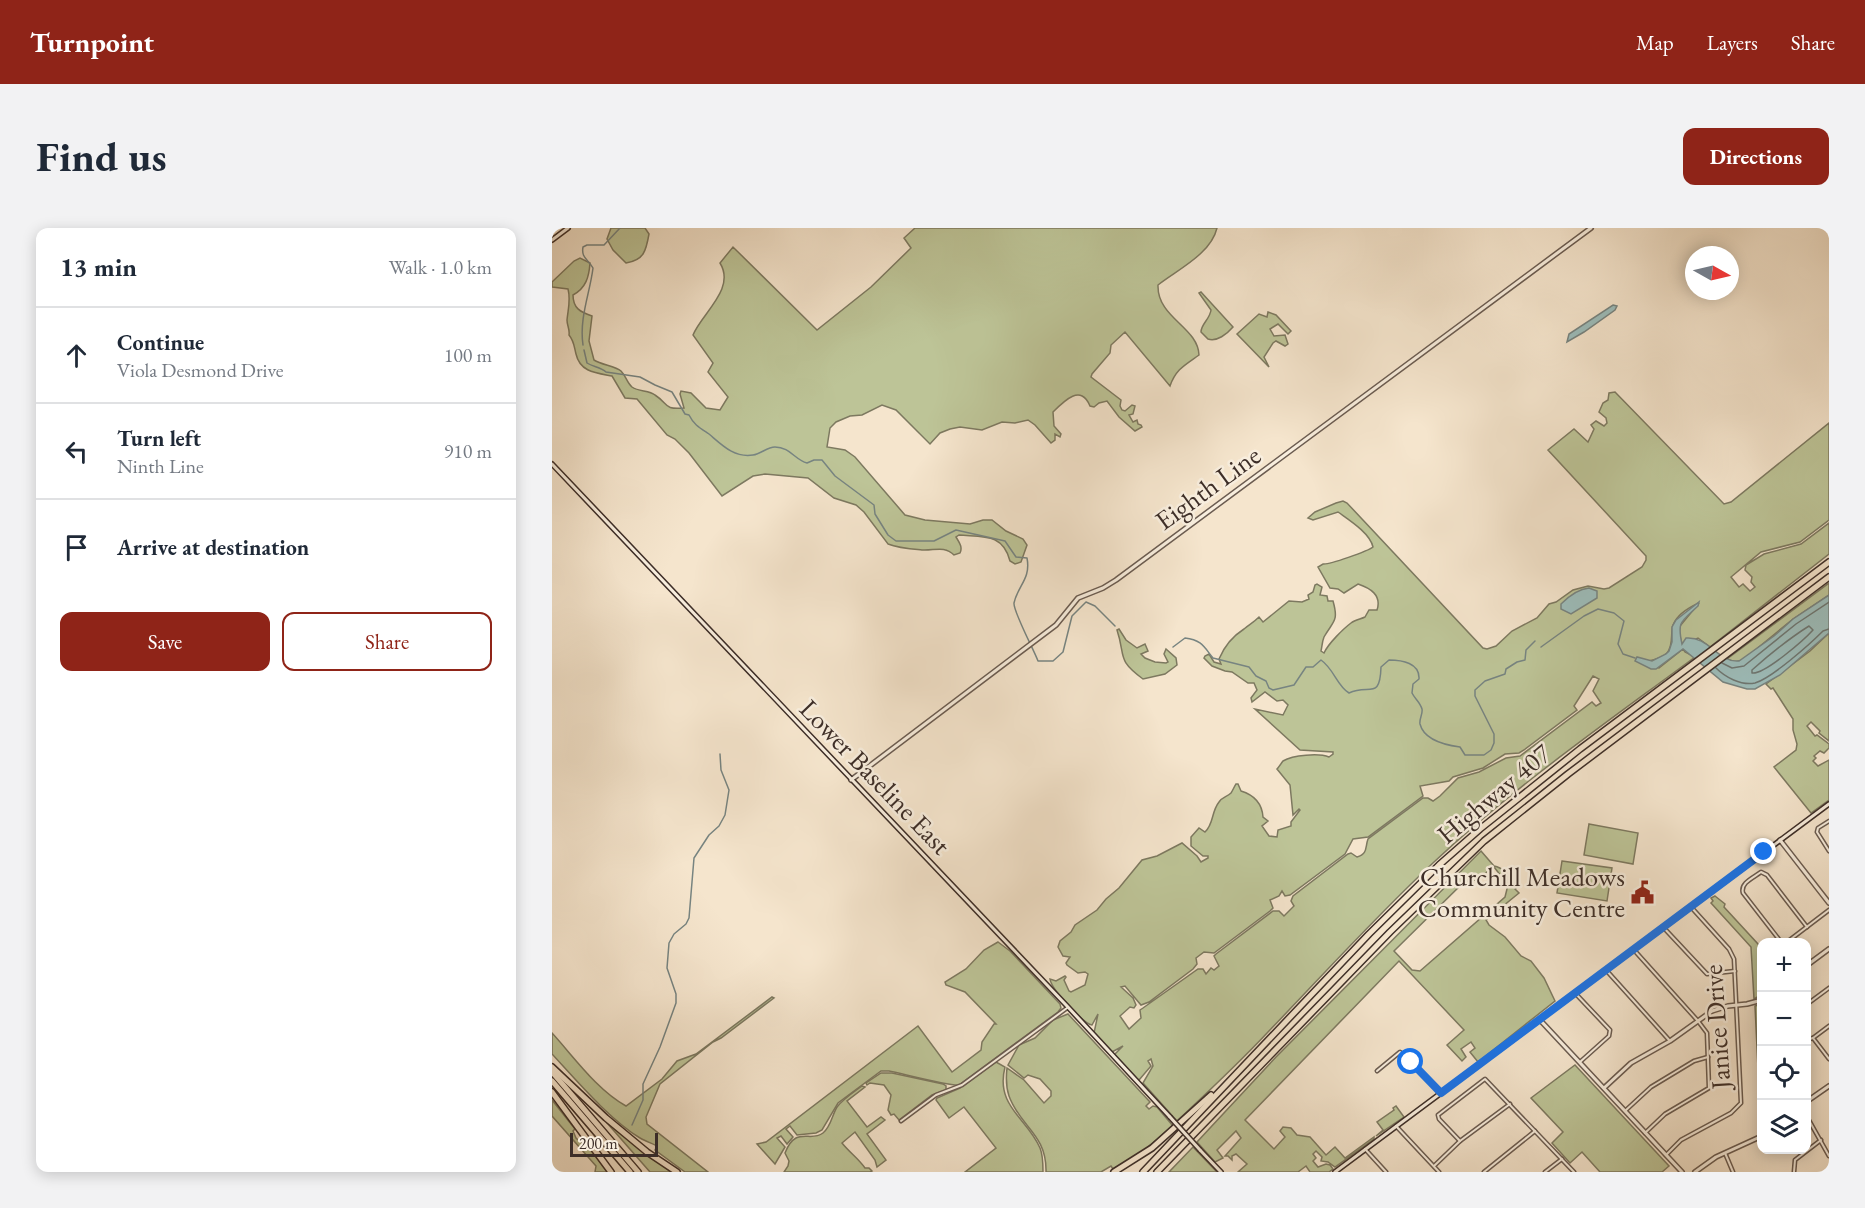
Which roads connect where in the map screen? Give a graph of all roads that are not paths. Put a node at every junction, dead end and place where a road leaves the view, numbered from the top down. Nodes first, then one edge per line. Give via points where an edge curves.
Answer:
1 (568, 228) edge
2 (1591, 228) edge
3 (552, 240) edge
4 (552, 464) edge
5 (1829, 562) edge
6 (1829, 577) edge
7 (851, 780) junction
8 (1829, 804) edge
9 (1829, 821) edge
10 (1780, 840) junction
11 (1829, 851) edge
12 (1829, 903) edge
13 (1691, 907) junction
14 (1829, 910) edge
15 (1663, 927) junction
16 (1807, 927) junction
17 (1778, 938) edge
18 (1792, 938) edge
19 (1829, 949) edge
20 (1634, 950) junction
21 (1811, 962) edge
22 (1606, 970) junction
23 (1735, 971) junction
24 (1829, 988) edge
25 (1575, 993) junction
26 (1757, 1001) edge
27 (1811, 1001) edge
28 (1736, 1005) junction
29 (1068, 1007) junction
30 (1540, 1020) junction
31 (1698, 1021) junction
32 (1829, 1026) edge
33 (1813, 1038) joint
34 (1670, 1041) junction
35 (1708, 1057) junction
36 (1829, 1059) edge
37 (1580, 1062) junction
38 (552, 1067) edge
39 (1377, 1071) dead end
40 (552, 1072) edge
41 (552, 1081) edge
42 (1829, 1086) edge
43 (1604, 1088) junction
44 (1220, 1090) junction
45 (552, 1092) edge
46 (1441, 1093) junction
47 (1809, 1100) edge
48 (1510, 1104) junction
49 (1625, 1111) junction
50 (901, 1121) dead end
51 (1811, 1123) edge
52 (1396, 1126) junction
53 (1535, 1131) junction
54 (1646, 1133) junction
55 (1757, 1138) edge
56 (1821, 1140) junction
57 (1460, 1141) junction
58 (1365, 1149) junction
59 (1725, 1153) junction
60 (1666, 1155) junction
61 (1829, 1155) edge
62 (1562, 1159) junction
63 (1434, 1166) junction
64 (613, 1172) edge
65 (630, 1172) edge
66 (639, 1172) edge
67 (677, 1172) edge
68 (1113, 1172) edge
69 (1143, 1172) edge
70 (1159, 1172) edge
71 (1221, 1172) edge
72 (1336, 1172) edge
73 (1386, 1172) edge
74 (1439, 1172) edge
75 (1484, 1172) edge
76 (1545, 1172) edge
77 (1574, 1172) edge
78 (1682, 1172) edge
79 (1695, 1172) edge
80 (1733, 1172) edge
81 (1794, 1172) edge

1 - 3 main road
2 - 7 main road, Eighth Line via 1116,580 1078,598 1061,620 1033,643
4 - 7 main road, Lower Baseline East
5 - 44 highway, Highway 407 via 1533,785 1448,858 1369,934
6 - 70 highway, Highway 407 via 1484,841 1390,932
7 - 29 main road, Lower Baseline East
8 - 10 main road
9 - 11 street via 1817,832
10 - 12 main road
10 - 13 main road
13 - 15 main road
13 - 23 street, Janice Drive via 1729,949
14 - 16 street
15 - 20 main road
15 - 23 street via 1707,974
16 - 17 street via 1767,875 1761,873 1743,885 1743,893
16 - 18 street
19 - 21 main road
20 - 22 main road
20 - 31 street
22 - 25 main road
22 - 34 street
23 - 28 street, Janice Drive
24 - 27 street
25 - 30 main road
25 - 37 street via 1610,1030 1609,1036
26 - 28 main road
28 - 31 main road via 1718,1008
28 - 60 street, Janice Drive via 1741,1103 1731,1113 1681,1140
29 - 50 street via 962,1085 936,1095
29 - 71 main road, Lower Baseline East, bridge
30 - 37 main road
30 - 46 main road
31 - 34 main road
31 - 35 street via 1707,1033
32 - 33 street
33 - 36 street
34 - 43 main road via 1631,1063
35 - 49 street via 1651,1087
35 - 54 street via 1709,1088 1665,1114
37 - 43 main road
38 - 67 highway via 606,1118
39 - 46 street via 1400,1052
40 - 66 highway
41 - 65 highway
42 - 47 main road
43 - 49 main road
44 - 68 highway via 1152,1148
44 - 69 highway, Highway 407
45 - 64 highway
46 - 52 main road
48 - 53 street
48 - 57 street
48 - 57 street via 1488,1080 1482,1080 1438,1114
49 - 54 main road
51 - 56 street
52 - 58 main road
52 - 63 street
53 - 62 street
53 - 75 street
54 - 60 main road
55 - 59 main road
56 - 61 street
56 - 81 street via 1796,1159
57 - 63 street
58 - 72 main road
58 - 73 street
59 - 79 main road
59 - 80 street
60 - 78 main road
62 - 76 street
62 - 77 street
63 - 74 street

